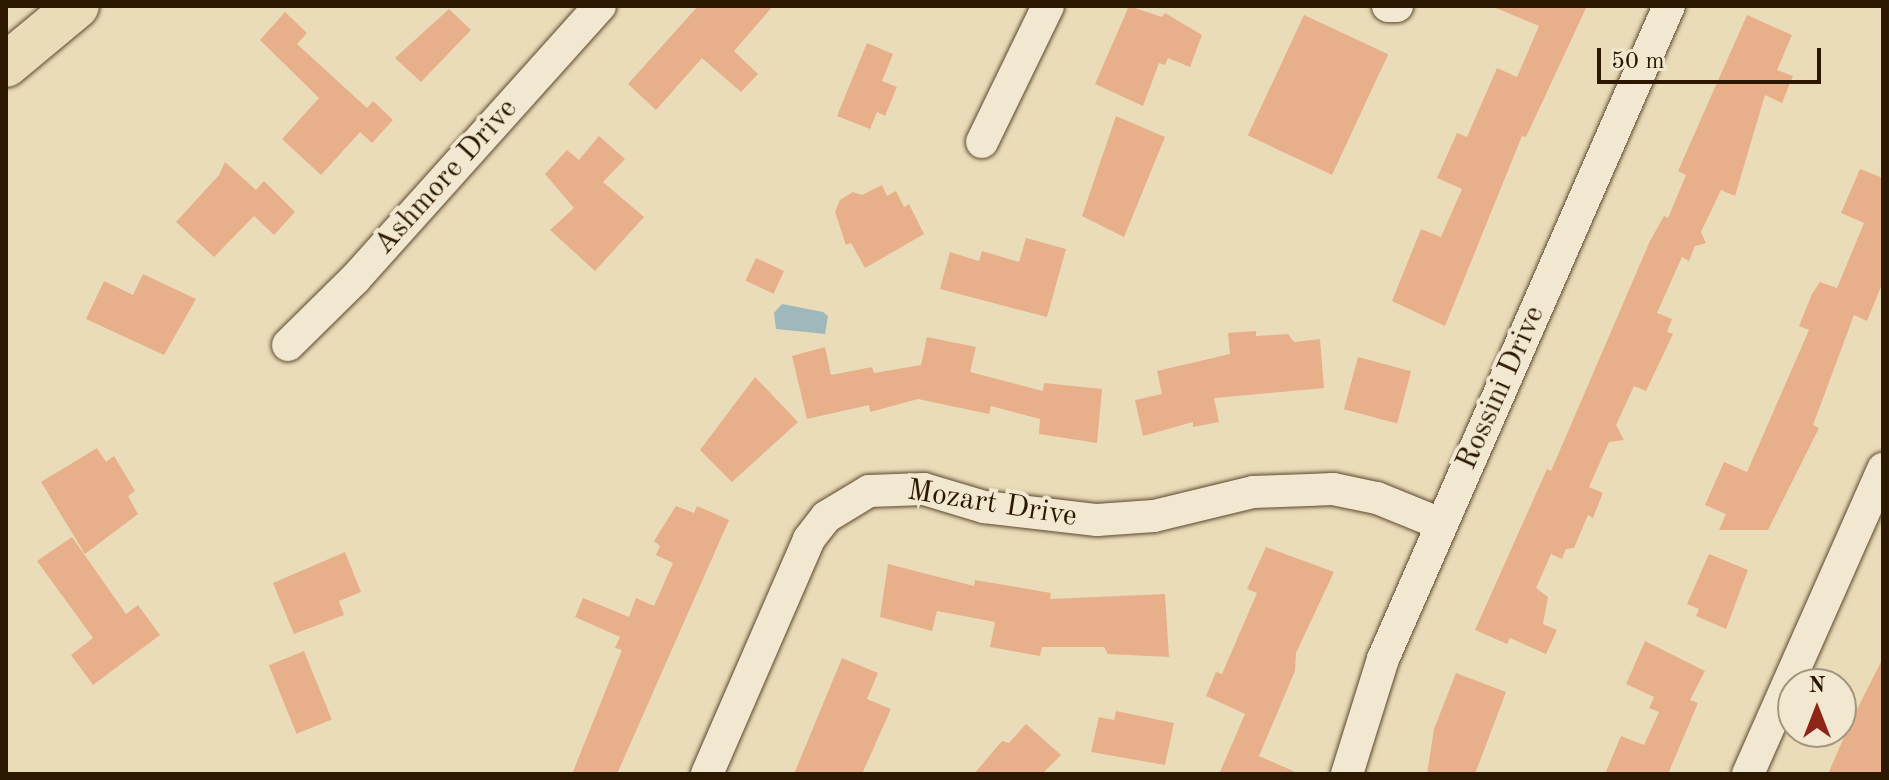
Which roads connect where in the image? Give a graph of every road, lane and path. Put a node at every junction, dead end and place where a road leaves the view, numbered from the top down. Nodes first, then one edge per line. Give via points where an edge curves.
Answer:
1 (77, 6) edge
2 (600, 6) edge
3 (1048, 6) edge
4 (1388, 6) edge
5 (1397, 6) edge
6 (1669, 6) edge
7 (6, 65) edge
8 (982, 142) dead end
9 (288, 345) dead end
10 (1883, 469) edge
11 (1441, 524) junction
12 (707, 774) edge
13 (1347, 774) edge
14 (1748, 774) edge

1 - 7 highway
2 - 9 street, Ashmore Drive via 355,279
3 - 8 street
4 - 5 street
6 - 11 street, Rossini Drive
10 - 14 street
11 - 12 street, Mozart Drive via 1377,498 1333,489 1253,492 1154,516 1097,520 998,510 924,489 869,491 826,517 809,539
11 - 13 street, Rossini Drive via 1383,659

